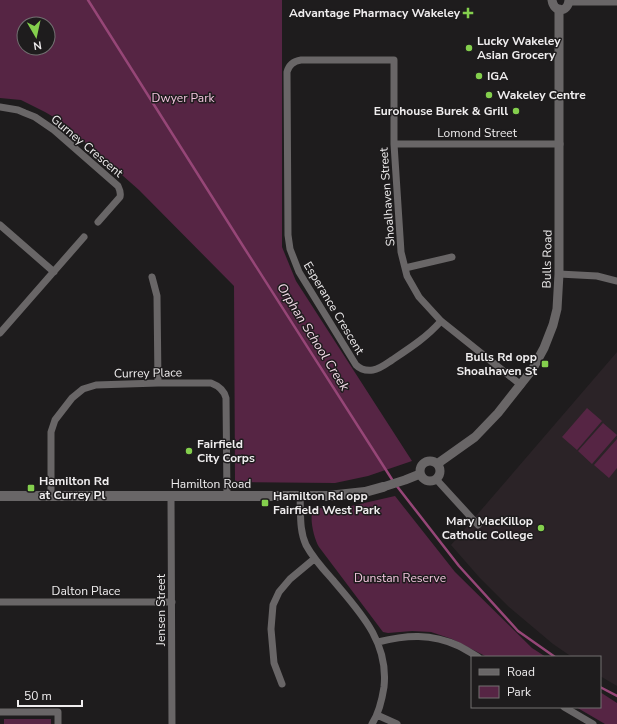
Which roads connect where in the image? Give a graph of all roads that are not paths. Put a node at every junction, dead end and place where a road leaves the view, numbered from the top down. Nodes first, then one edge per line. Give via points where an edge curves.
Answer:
1 (552, 0) edge
2 (569, 1) edge
3 (617, 2) edge
4 (559, 9) junction
5 (292, 64) joint
6 (0, 107) edge
7 (394, 144) junction
8 (560, 144) junction
9 (98, 222) dead end
10 (0, 225) edge
11 (84, 237) dead end
12 (452, 257) dead end
13 (405, 268) junction
14 (54, 272) junction
15 (560, 274) junction
16 (152, 277) dead end
17 (617, 281) edge
18 (441, 321) junction
19 (0, 333) edge
20 (158, 383) junction
21 (521, 386) junction
22 (437, 464) junction
23 (420, 474) junction
24 (436, 479) junction
25 (383, 486) joint
26 (0, 496) edge
27 (51, 496) junction
28 (171, 497) junction
29 (227, 497) junction
30 (300, 497) junction
31 (478, 525) dead end
32 (314, 559) junction
33 (0, 602) edge
34 (172, 602) junction
35 (378, 642) junction
36 (476, 656) edge
37 (282, 684) dead end
38 (566, 708) edge
39 (0, 712) edge
40 (377, 715) junction
41 (58, 724) edge
42 (172, 724) edge
43 (372, 724) edge
44 (397, 724) edge
45 (593, 724) edge

1 - 4 street via 553,5
2 - 3 street
2 - 4 street via 567,7
4 - 8 street, Bulls Road
5 - 7 street, Shoalhaven Street via 297,60 394,60
5 - 18 street, Esperance Crescent via 287,72 288,235 290,249 304,280 356,365 366,371 378,369 418,343
6 - 9 street, Gurney Crescent via 18,110 35,117 54,130 118,186 120,197
7 - 8 street, Lomond Street
7 - 13 street, Shoalhaven Street via 401,252
8 - 15 street, Bulls Road
10 - 14 street
11 - 14 street
12 - 13 street
13 - 18 street, Shoalhaven Street via 419,297
14 - 19 street
15 - 17 street via 597,276
15 - 21 street, Bulls Road via 553,325 544,348
16 - 20 street via 157,296
18 - 21 street, Shoalhaven Street
20 - 27 street, Currey Place via 96,385 83,389 72,398 55,420 51,432
20 - 29 street, Currey Place via 211,383 223,390 226,398
21 - 22 street, Bulls Road via 475,437
22 - 23 street via 431,461 424,462 420,467
22 - 24 street via 440,473
23 - 24 street via 427,481
23 - 25 street, Hamilton Road
24 - 31 street
25 - 30 main road, Hamilton Road via 352,494
26 - 27 main road, Hamilton Road
27 - 28 main road, Hamilton Road
28 - 29 main road, Hamilton Road
28 - 34 street, Jensen Street
29 - 30 main road, Hamilton Road
30 - 32 street via 303,534
32 - 35 street via 366,621
32 - 37 street via 290,578 273,605 271,629 274,663
33 - 34 street, Dalton Place
34 - 42 street, Jensen Street
35 - 36 street via 414,636 429,637 444,640
35 - 40 street via 385,678
38 - 45 street
39 - 41 street via 58,712
40 - 43 street
40 - 44 street

